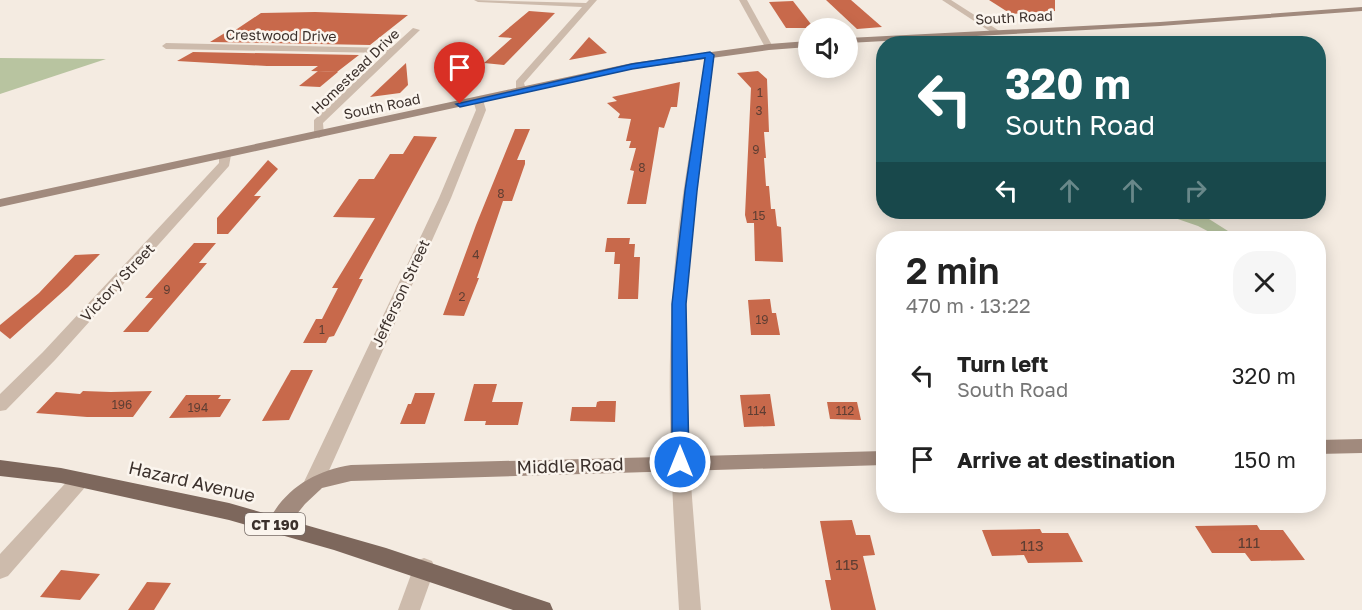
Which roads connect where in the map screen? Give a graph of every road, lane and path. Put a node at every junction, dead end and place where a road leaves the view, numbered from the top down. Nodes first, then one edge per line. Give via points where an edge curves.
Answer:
1 (478, 0) edge
2 (743, 0) edge
3 (946, 0) edge
4 (591, 2) edge
5 (1362, 9) edge
6 (416, 30) dead end
7 (997, 32) junction
8 (931, 36) edge
9 (876, 39) edge
10 (858, 40) edge
11 (798, 45) edge
12 (166, 46) dead end
13 (769, 47) junction
14 (394, 51) junction
15 (710, 55) junction
16 (521, 90) junction
17 (478, 100) junction
18 (319, 135) junction
19 (225, 155) junction
20 (0, 203) edge
21 (0, 405) edge
22 (1362, 446) edge
23 (1326, 447) edge
24 (876, 458) edge
25 (680, 462) junction
26 (0, 468) edge
27 (80, 480) junction
28 (313, 484) junction
29 (277, 524) junction
30 (424, 568) junction
31 (0, 569) edge
32 (409, 610) edge
33 (542, 610) edge
34 (690, 610) edge

1 - 4 street
2 - 13 street
3 - 7 street
4 - 16 street via 519,83
5 - 7 main road, South Road
6 - 14 street, Homestead Drive
7 - 8 main road, South Road
9 - 10 main road, South Road
11 - 13 main road, South Road
12 - 14 street, Crestwood Drive
13 - 15 main road, South Road
14 - 18 street, Homestead Drive via 318,122
15 - 16 main road, South Road via 632,66
15 - 25 street via 679,304
16 - 17 main road, South Road
17 - 18 main road, South Road
17 - 28 street, Jefferson Street via 481,110 445,198
18 - 19 main road, South Road
19 - 20 main road, South Road
19 - 21 street, Victory Street via 225,164
22 - 23 main road
24 - 25 main road, Middle Road
25 - 28 main road, Middle Road via 370,471 330,475
25 - 34 street
26 - 27 main road, Hazard Avenue / CT 190
27 - 29 main road, Hazard Avenue / CT 190 via 185,500
27 - 31 street
28 - 29 main road, Middle Road
29 - 30 main road, Hazard Avenue / CT 190
30 - 32 street
30 - 33 main road, Hazard Avenue / CT 190

